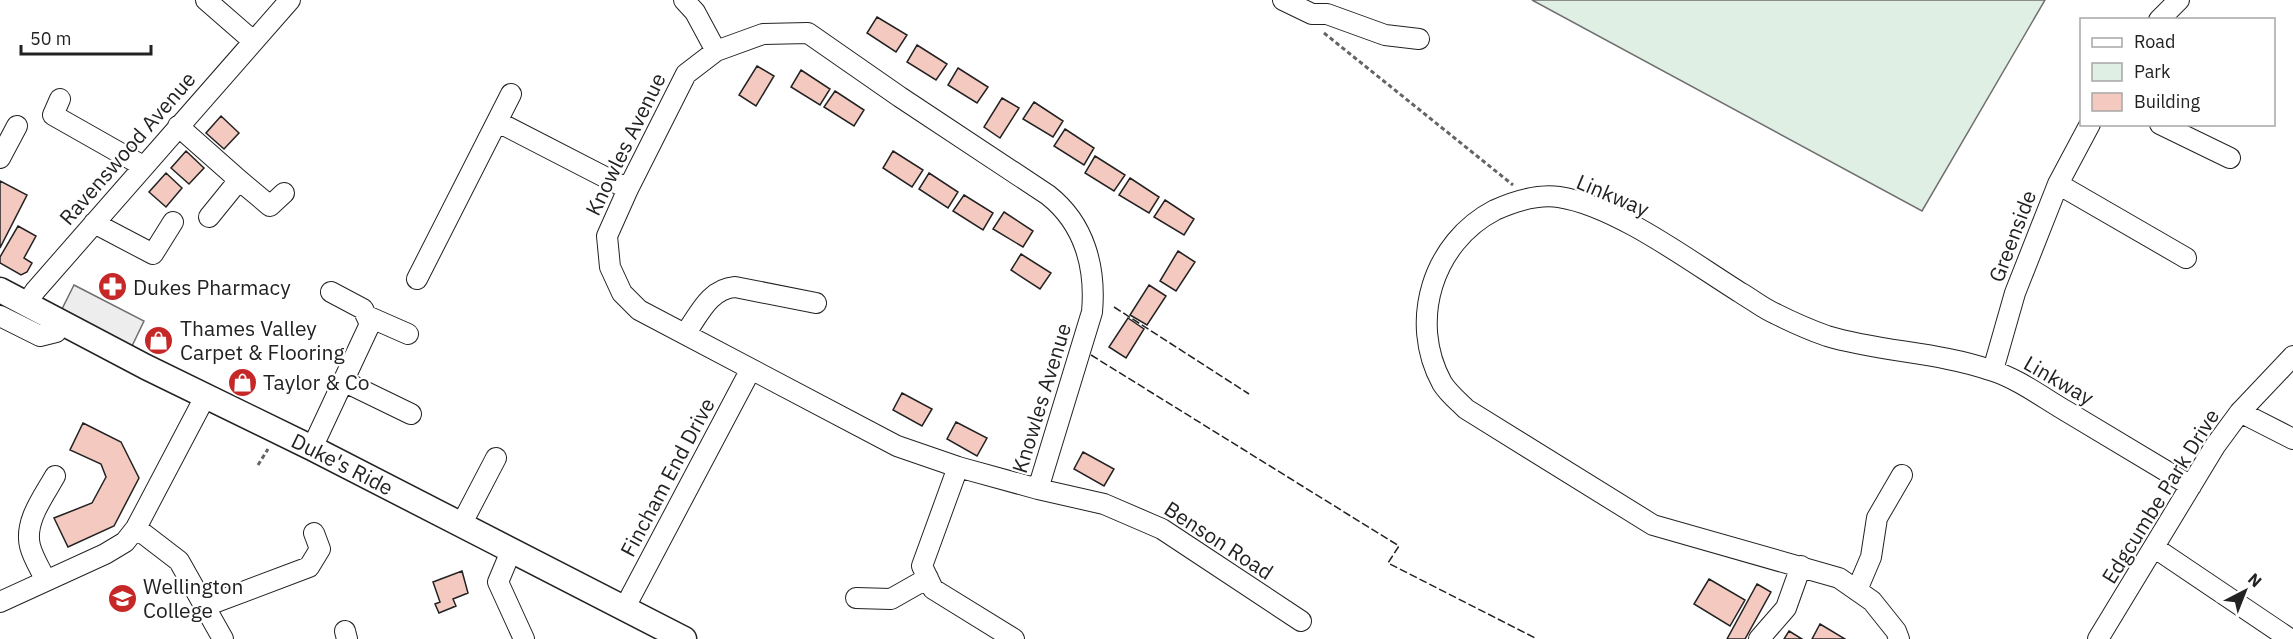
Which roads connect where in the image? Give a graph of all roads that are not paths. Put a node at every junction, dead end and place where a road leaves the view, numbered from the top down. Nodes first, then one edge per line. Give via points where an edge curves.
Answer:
1 (206, 0) edge
2 (290, 0) edge
3 (684, 0) edge
4 (1283, 0) edge
5 (2179, 0) edge
6 (2161, 18) edge
7 (1419, 39) dead end
8 (253, 41) junction
9 (716, 51) junction
10 (511, 94) dead end
11 (60, 99) dead end
12 (498, 122) junction
13 (17, 126) dead end
14 (178, 126) junction
15 (2089, 126) edge
16 (2164, 126) edge
17 (0, 158) edge
18 (2230, 158) dead end
19 (143, 166) junction
20 (239, 180) junction
21 (2058, 184) junction
22 (628, 189) junction
23 (277, 200) dead end
24 (209, 217) dead end
25 (173, 222) dead end
26 (94, 223) junction
27 (2186, 258) dead end
28 (417, 279) dead end
29 (0, 290) edge
30 (331, 292) dead end
31 (27, 303) junction
32 (816, 303) dead end
33 (0, 316) edge
34 (367, 316) junction
35 (62, 321) junction
36 (408, 334) dead end
37 (685, 334) junction
38 (2293, 356) edge
39 (751, 369) junction
40 (1994, 370) junction
41 (343, 381) junction
42 (206, 397) junction
43 (2240, 412) junction
44 (411, 414) dead end
45 (2293, 439) edge
46 (312, 448) junction
47 (496, 458) dead end
48 (958, 467) junction
49 (1902, 475) dead end
50 (55, 476) dead end
51 (2192, 486) junction
52 (1038, 489) junction
53 (461, 525) junction
54 (136, 528) junction
55 (314, 533) dead end
56 (2155, 548) junction
57 (511, 551) junction
58 (1800, 566) junction
59 (928, 578) junction
60 (46, 580) junction
61 (1857, 590) junction
62 (856, 598) dead end
63 (0, 602) edge
64 (203, 607) junction
65 (624, 609) junction
66 (1301, 621) dead end
67 (223, 639) edge
68 (524, 639) edge
69 (684, 639) edge
70 (1014, 639) edge
71 (1760, 639) edge
72 (1899, 639) edge
73 (2098, 639) edge
74 (2290, 639) edge

1 - 8 street
2 - 8 street, Ravenswood Avenue
3 - 9 street
4 - 7 street via 1312,14 1327,14 1386,35
5 - 6 street
8 - 14 street, Ravenswood Avenue
9 - 22 street, Knowles Avenue via 686,74
9 - 52 street, Knowles Avenue via 763,34 808,33 1048,195 1063,209 1086,246 1094,290 1092,312
10 - 12 street
11 - 19 street via 52,115
12 - 22 street
12 - 28 street
13 - 17 street
14 - 19 street, Ravenswood Avenue
14 - 20 street
15 - 21 street, Greenside
16 - 18 street
19 - 26 street, Ravenswood Avenue
20 - 23 street
20 - 24 street
21 - 27 street
21 - 40 street, Greenside via 2014,293
22 - 37 street, Knowles Avenue via 607,236 610,267 622,293 639,310
25 - 26 street via 153,254
26 - 31 street, Ravenswood Avenue
29 - 31 main road, Duke's Ride
30 - 34 street via 363,309
31 - 35 main road, Duke's Ride
32 - 37 street via 727,287 710,298
33 - 35 street via 40,336 56,332
34 - 36 street
34 - 41 street via 370,324
35 - 42 main road, Duke's Ride
37 - 39 street, Knowles Avenue
38 - 43 street, Edgcumbe Park Drive
39 - 48 street, Knowles Avenue via 897,446
39 - 65 street, Fincham End Drive
40 - 51 street, Linkway
40 - 58 street, Linkway via 1827,336 1774,314 1619,218 1558,197 1530,197 1506,205 1461,234 1435,279 1426,326 1443,386 1466,409 1653,525
41 - 44 street
41 - 46 street
42 - 46 main road, Duke's Ride
42 - 54 street
43 - 45 street
43 - 51 street, Edgcumbe Park Drive
46 - 53 main road, Duke's Ride
47 - 53 street
48 - 52 street, Knowles Avenue
48 - 59 street via 922,566
49 - 61 street via 1877,518 1870,557
50 - 60 street via 29,529 30,546
51 - 56 street, Edgcumbe Park Drive
52 - 66 street, Benson Road via 1104,504 1162,529
53 - 57 main road, Duke's Ride
54 - 60 street via 125,542 105,554
54 - 64 street via 178,561
55 - 64 street via 320,549 309,567
56 - 73 street, Edgcumbe Park Drive
56 - 74 street
57 - 65 main road, Duke's Ride
57 - 68 street via 498,582
58 - 61 street, Linkway via 1839,578
58 - 71 street via 1786,608
59 - 62 street via 891,599
59 - 70 street via 933,589
60 - 63 street
61 - 72 street, Linkway via 1882,611
64 - 67 street
65 - 69 main road, Duke's Ride

